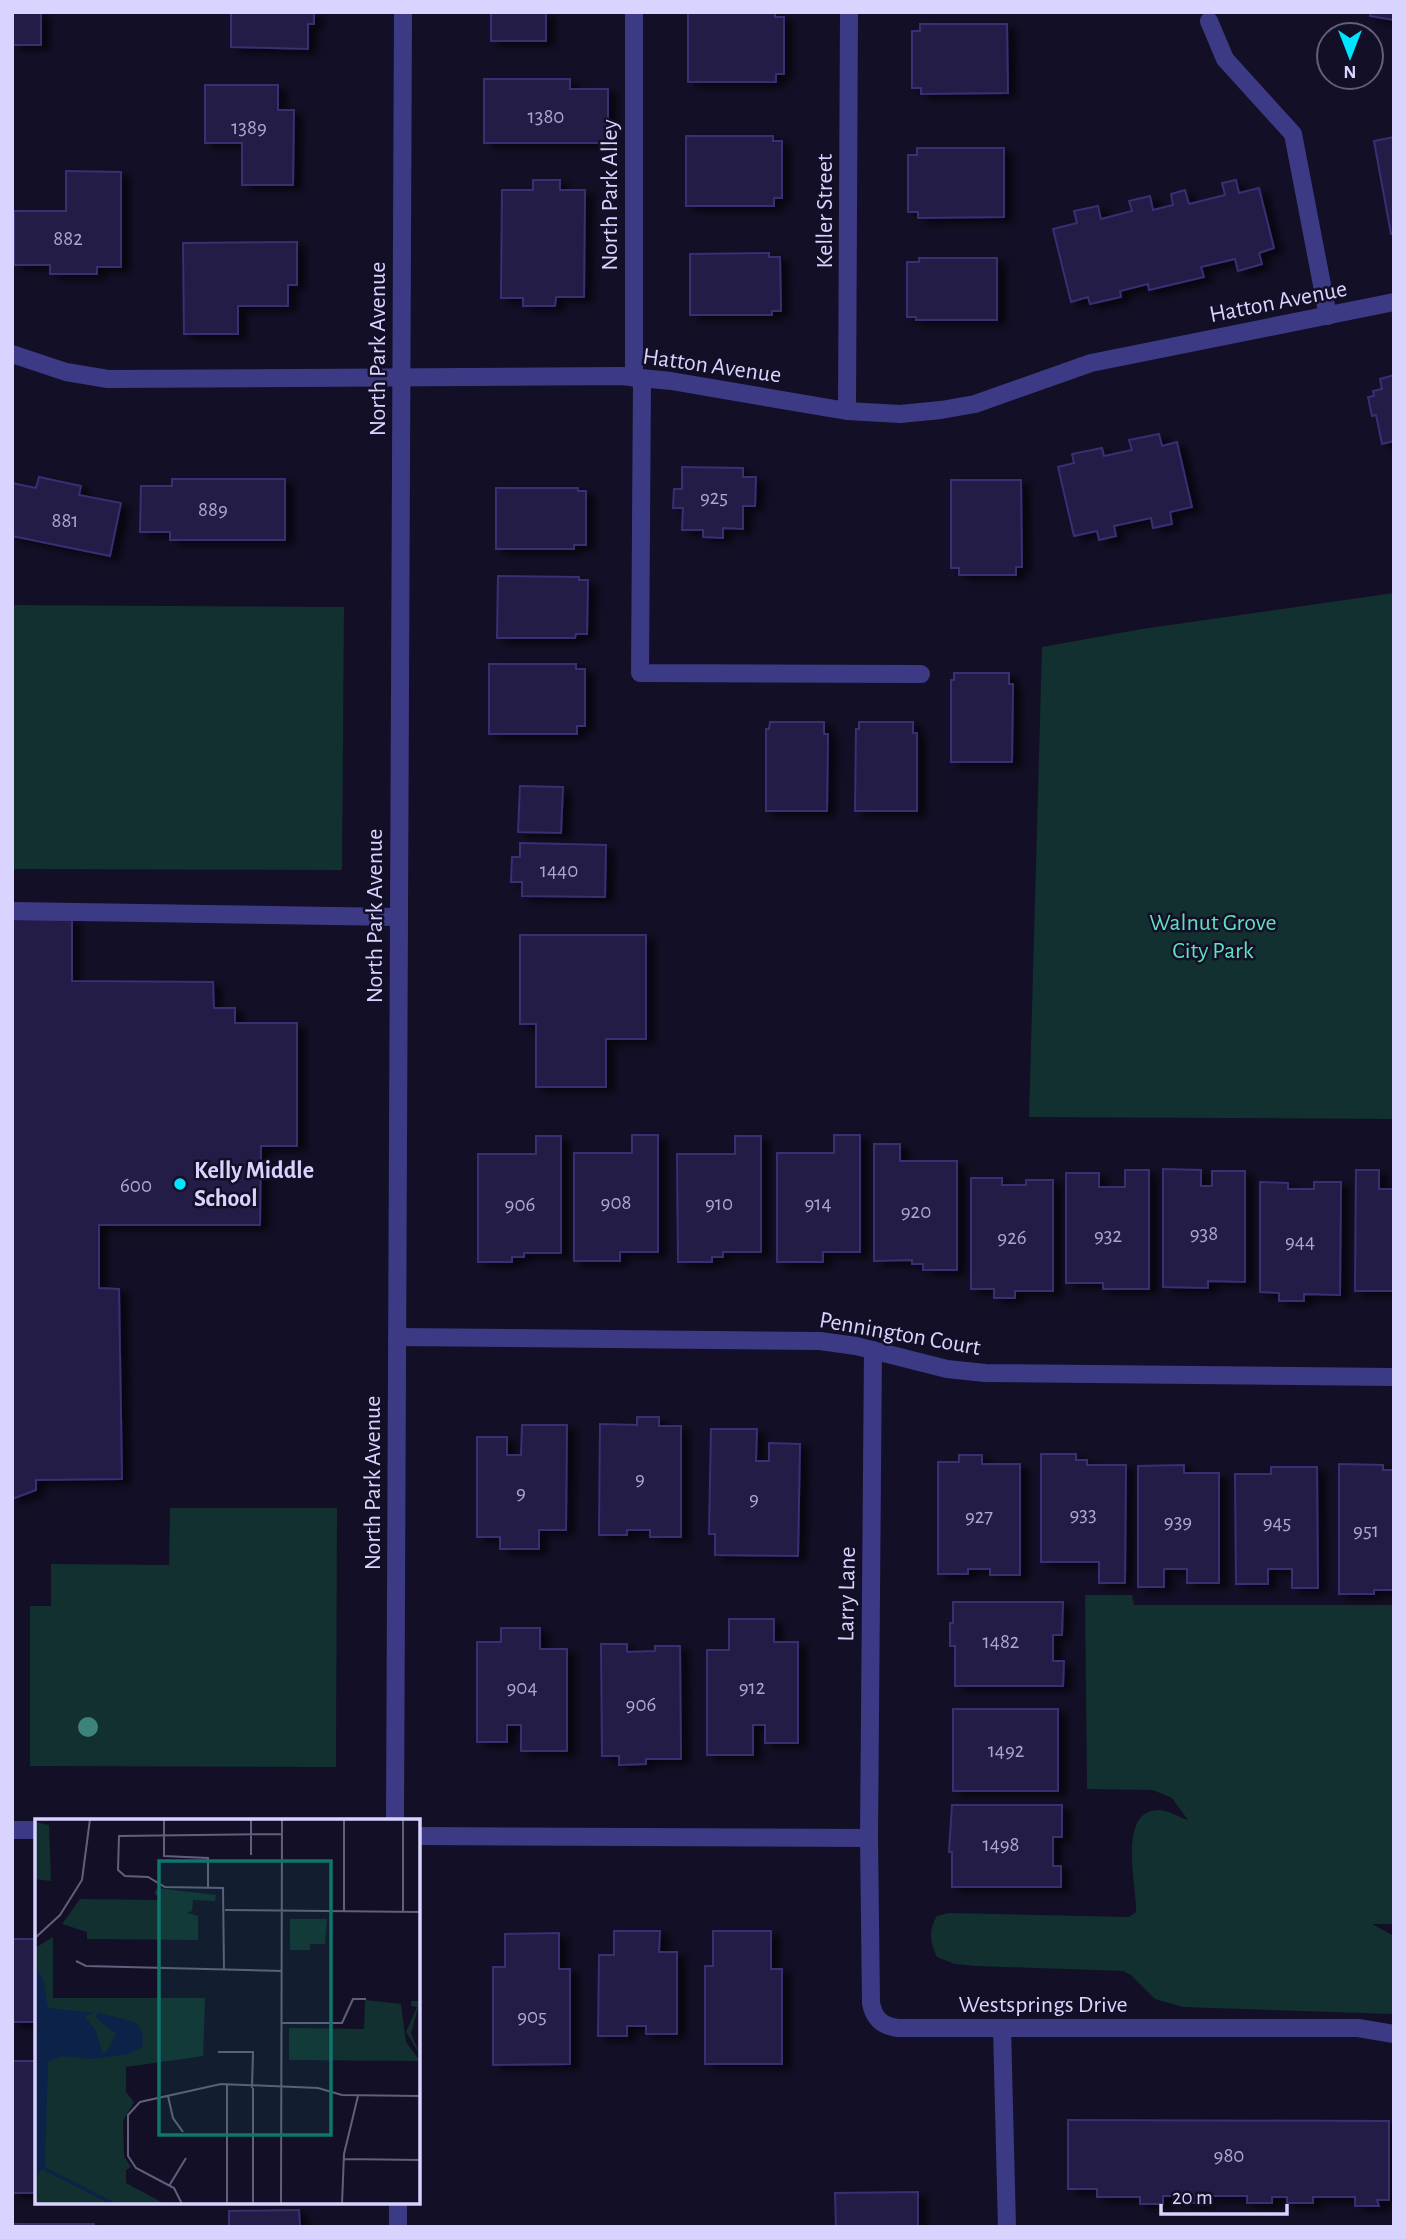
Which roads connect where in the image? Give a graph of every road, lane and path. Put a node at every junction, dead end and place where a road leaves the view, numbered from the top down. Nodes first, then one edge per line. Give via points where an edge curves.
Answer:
1 (403, 12) edge
2 (634, 12) edge
3 (849, 12) edge
4 (1209, 21) dead end
5 (1394, 302) edge
6 (1328, 316) junction
7 (12, 355) edge
8 (401, 377) junction
9 (638, 378) junction
10 (848, 411) junction
11 (921, 674) dead end
12 (12, 911) edge
13 (398, 917) junction
14 (397, 1337) junction
15 (873, 1350) junction
16 (1394, 1377) edge
17 (395, 1819) edge
18 (12, 1830) edge
19 (35, 1830) edge
20 (420, 1836) edge
21 (869, 1838) junction
22 (1002, 2028) junction
23 (1394, 2034) edge
24 (398, 2204) edge
25 (398, 2227) edge
26 (1007, 2227) edge

1 - 8 street, North Park Avenue
2 - 9 street, North Park Alley
3 - 10 street, Keller Street
4 - 6 street via 1225,59 1293,134
5 - 6 street, Hatton Avenue
6 - 10 street, Hatton Avenue via 1091,363 975,404 900,414
7 - 8 street, Hatton Avenue via 108,379
8 - 9 street, Hatton Avenue
8 - 13 street, North Park Avenue
9 - 10 street, Hatton Avenue
9 - 11 street, North Park Alley via 640,673
12 - 13 street
13 - 14 street, North Park Avenue
14 - 15 street, Pennington Court via 820,1340
14 - 17 street, North Park Avenue
15 - 16 street, Pennington Court via 985,1373
15 - 21 street, Larry Lane
18 - 19 street
20 - 21 street
21 - 22 street, Westsprings Drive via 873,2013 888,2027
22 - 23 street, Westsprings Drive via 1358,2028
22 - 26 street
24 - 25 street

